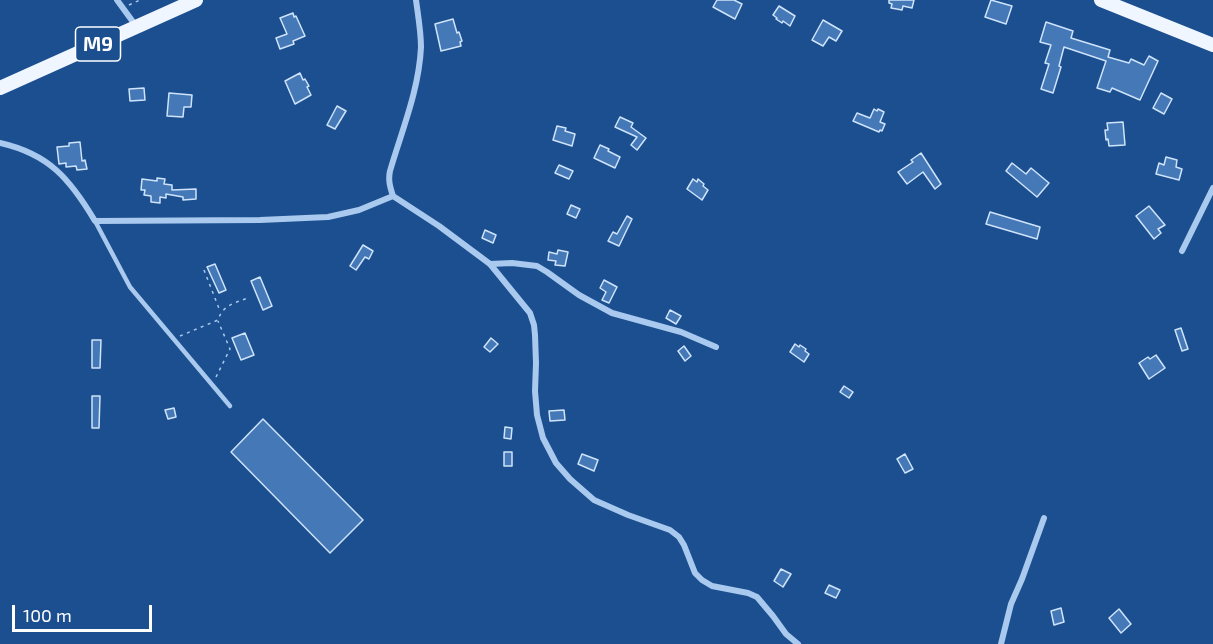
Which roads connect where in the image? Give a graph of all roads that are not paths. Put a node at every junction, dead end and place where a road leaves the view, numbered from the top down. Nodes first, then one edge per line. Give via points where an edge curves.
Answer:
1 (117, 0) edge
2 (196, 0) edge
3 (416, 0) edge
4 (1101, 0) edge
5 (136, 26) junction
6 (1213, 45) edge
7 (0, 88) edge
8 (0, 143) edge
9 (1213, 188) edge
10 (393, 196) junction
11 (95, 221) junction
12 (1182, 251) dead end
13 (490, 264) junction
14 (716, 347) dead end
15 (230, 406) dead end
16 (1044, 518) dead end
17 (798, 644) edge
18 (1001, 644) edge

1 - 5 street
2 - 5 main road, M9
3 - 10 street via 421,45 418,76 390,171
4 - 6 main road
5 - 7 main road, M9
8 - 11 street via 44,159 82,199
9 - 12 street
10 - 11 street via 328,217
10 - 13 street
11 - 15 lane via 130,287
13 - 14 street via 537,266 612,313 681,332
13 - 17 street via 530,313 534,325 537,415 556,463 594,500 680,537 695,573 702,580 756,597
16 - 18 street via 1011,604

